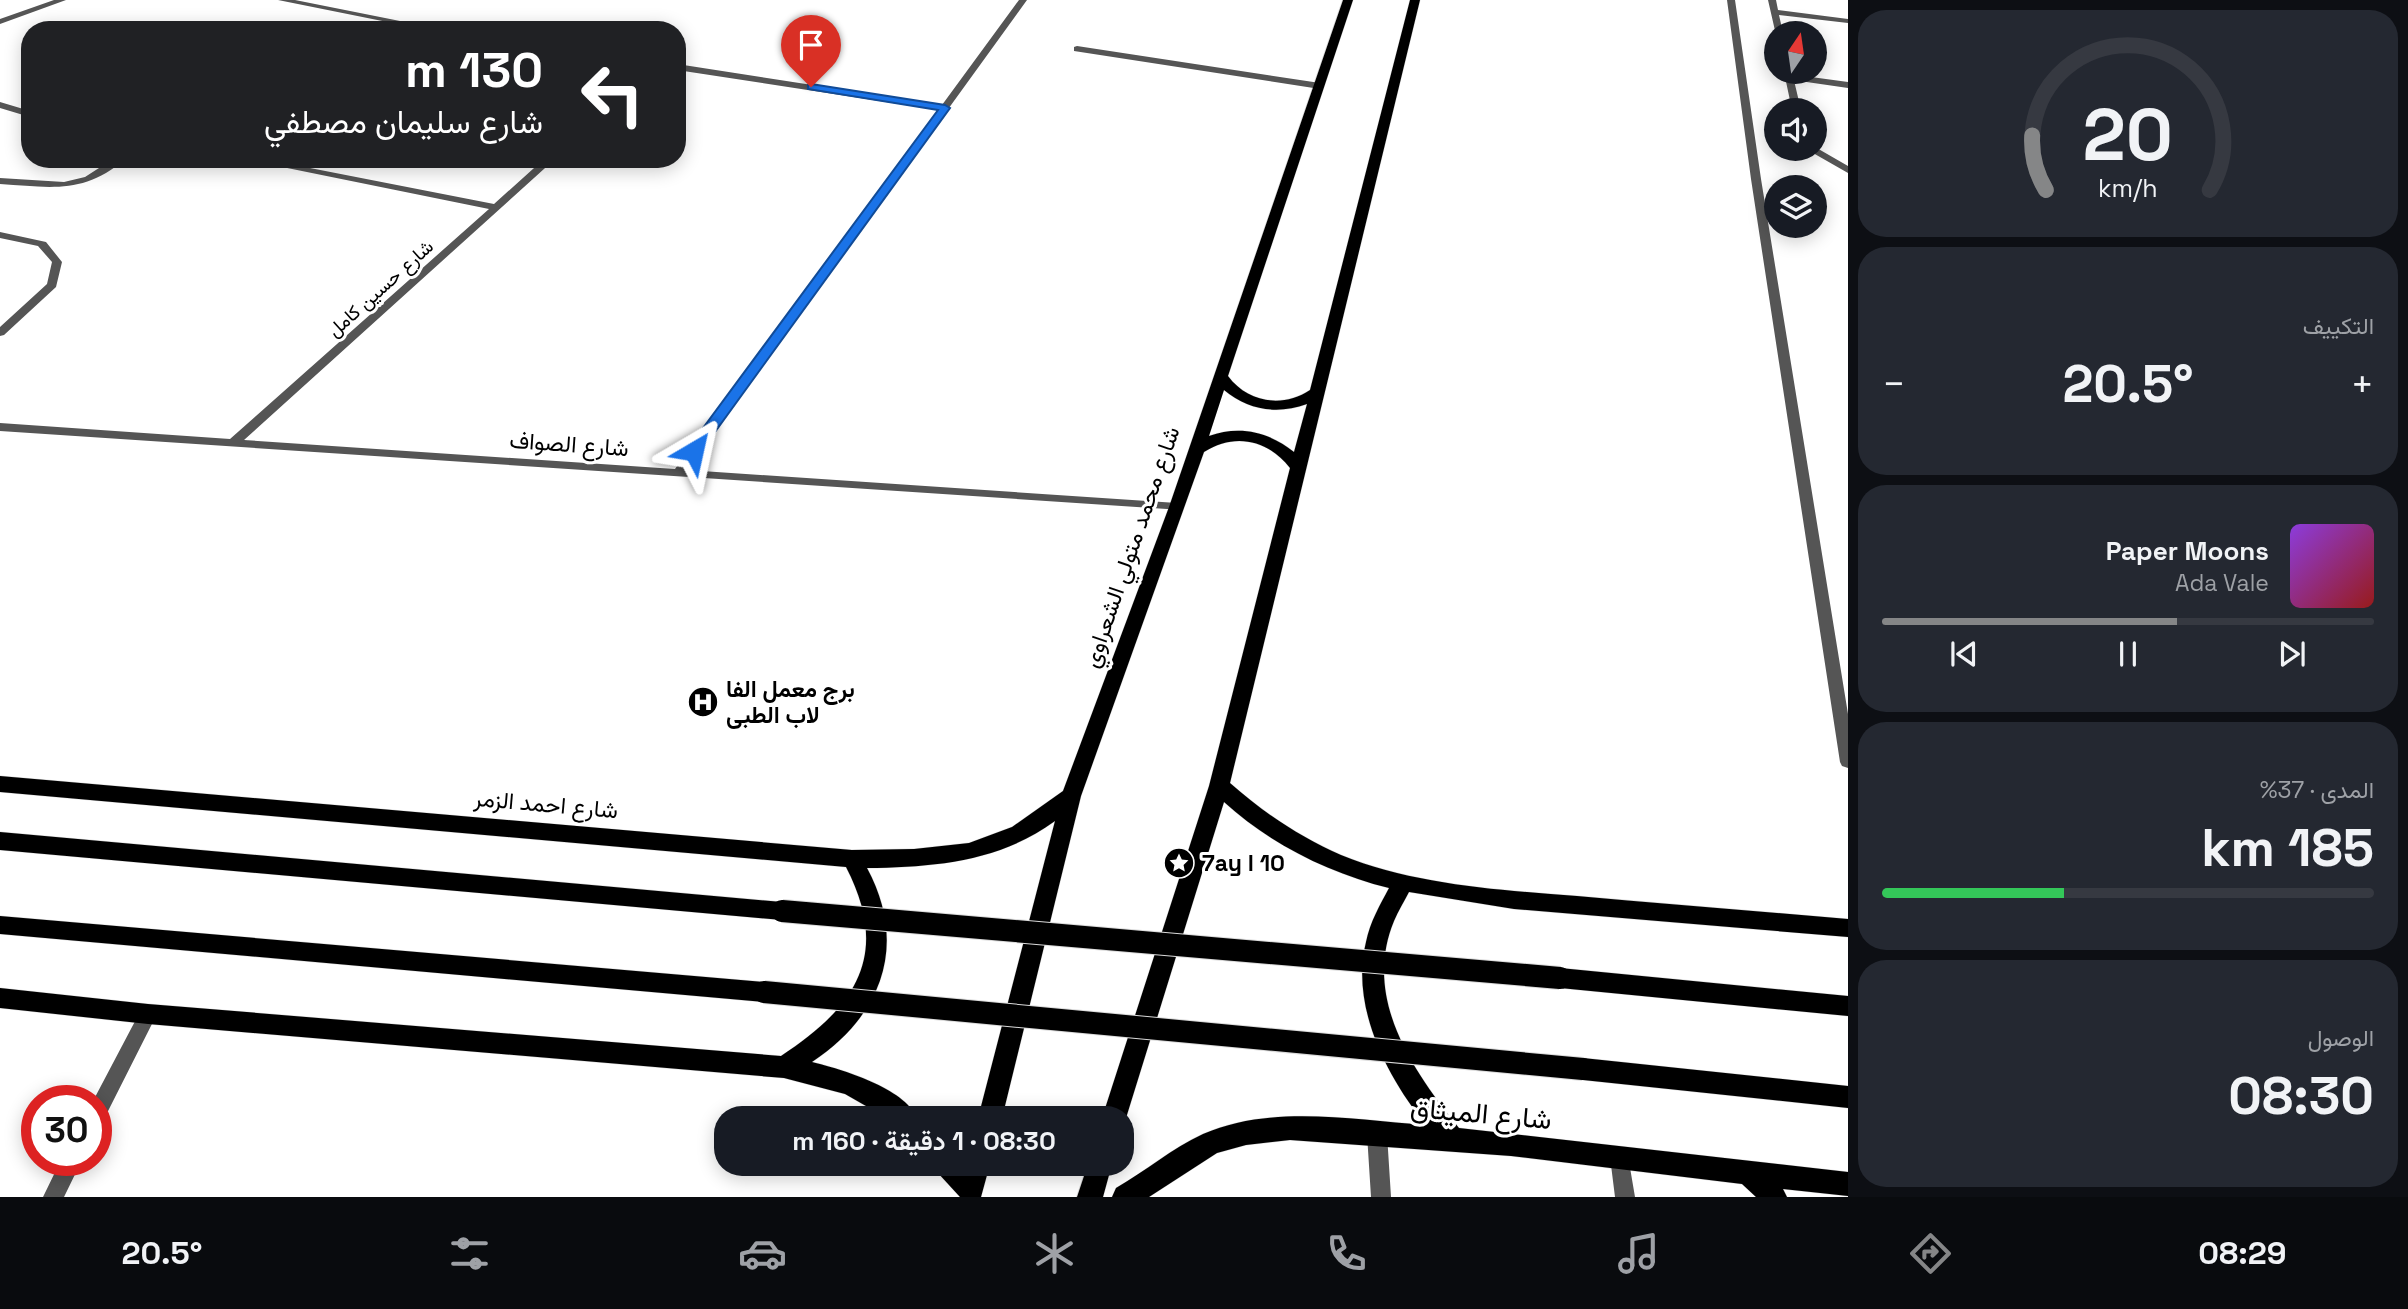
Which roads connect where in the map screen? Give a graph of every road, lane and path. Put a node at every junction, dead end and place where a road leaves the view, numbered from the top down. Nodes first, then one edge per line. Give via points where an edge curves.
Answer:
1 (62, 0) edge
2 (282, 0) edge
3 (1023, 0) edge
4 (1348, 0) edge
5 (1415, 0) edge
6 (1731, 0) edge
7 (1772, 0) edge
8 (1775, 12) junction
9 (393, 21) edge
10 (1777, 21) edge
11 (1848, 21) edge
12 (0, 22) edge
13 (1077, 49) dead end
14 (686, 68) edge
15 (1827, 81) edge
16 (1848, 85) edge
17 (1320, 86) junction
18 (0, 106) edge
19 (945, 108) junction
20 (21, 112) edge
21 (1827, 160) edge
22 (106, 168) edge
23 (294, 168) edge
24 (540, 168) edge
25 (1848, 170) edge
26 (0, 181) edge
27 (496, 207) junction
28 (0, 235) edge
29 (0, 333) edge
30 (1221, 376) junction
31 (1317, 392) junction
32 (0, 427) edge
33 (233, 443) junction
34 (1195, 450) junction
35 (1298, 467) junction
36 (678, 472) junction
37 (1177, 507) junction
38 (1848, 762) edge
39 (0, 785) edge
40 (1219, 786) junction
41 (1071, 796) junction
42 (0, 841) edge
43 (852, 859) junction
44 (1402, 884) junction
45 (0, 925) edge
46 (1848, 928) edge
47 (0, 999) edge
48 (1848, 1006) edge
49 (148, 1014) junction
50 (784, 1067) junction
51 (111, 1085) edge
52 (1848, 1097) edge
53 (888, 1106) edge
54 (993, 1106) edge
55 (1118, 1106) edge
56 (1377, 1133) junction
57 (1453, 1139) junction
58 (1620, 1157) junction
59 (1749, 1173) junction
60 (64, 1176) edge
61 (958, 1176) edge
62 (975, 1176) edge
63 (1096, 1176) edge
64 (1848, 1184) edge
65 (53, 1197) edge
66 (1090, 1197) edge
67 (1125, 1197) edge
68 (1381, 1197) edge
69 (1625, 1197) edge
70 (1773, 1197) edge

1 - 12 street
2 - 9 street
3 - 19 street
4 - 17 main road, شارع محمد متولي الشعراوي
5 - 31 main road
6 - 38 street
7 - 8 street
8 - 10 street
8 - 11 street
13 - 17 street
14 - 19 street
15 - 16 street
17 - 30 main road, شارع محمد متولي الشعراوي
18 - 20 street
19 - 36 street
21 - 25 street
22 - 26 street via 88,179 64,185
23 - 27 street
24 - 27 street, شارع حسين كامل
27 - 33 street, شارع حسين كامل
28 - 29 street via 42,244 57,261 52,285
30 - 31 main road via 1233,392 1257,403 1300,403
30 - 34 main road, شارع محمد متولي الشعراوي
31 - 35 main road
32 - 33 street, شارع الصواف
33 - 36 street, شارع الصواف
34 - 35 main road via 1222,435 1260,438 1278,445
34 - 37 main road, شارع محمد متولي الشعراوي
35 - 40 main road
36 - 37 street, شارع الصواف
37 - 41 main road, شارع محمد متولي الشعراوي
39 - 43 main road, شارع احمد الزمر
40 - 44 main road via 1256,818 1300,845
40 - 55 main road
41 - 43 main road, شارع احمد الزمر via 1049,816 992,846 923,859
41 - 54 main road, شارع محمد متولي الشعراوي
42 - 48 main road, bridge
43 - 50 main road via 870,891 879,929 869,981 836,1031
44 - 46 main road via 1503,899
44 - 57 main road via 1381,924 1374,962 1377,1004 1392,1050 1417,1095
45 - 52 main road, bridge via 764,992
47 - 49 main road
49 - 50 main road
49 - 51 street
50 - 53 main road via 845,1082
56 - 57 main road, شارع الميثاق
56 - 67 main road, شارع الميثاق via 1264,1129 1223,1138 1184,1156 1152,1183
56 - 68 street
57 - 58 main road, شارع الميثاق
58 - 59 main road, شارع الميثاق
58 - 69 street
59 - 64 main road, شارع الميثاق
59 - 70 main road
60 - 65 street
61 - 62 main road via 971,1191
63 - 66 main road

